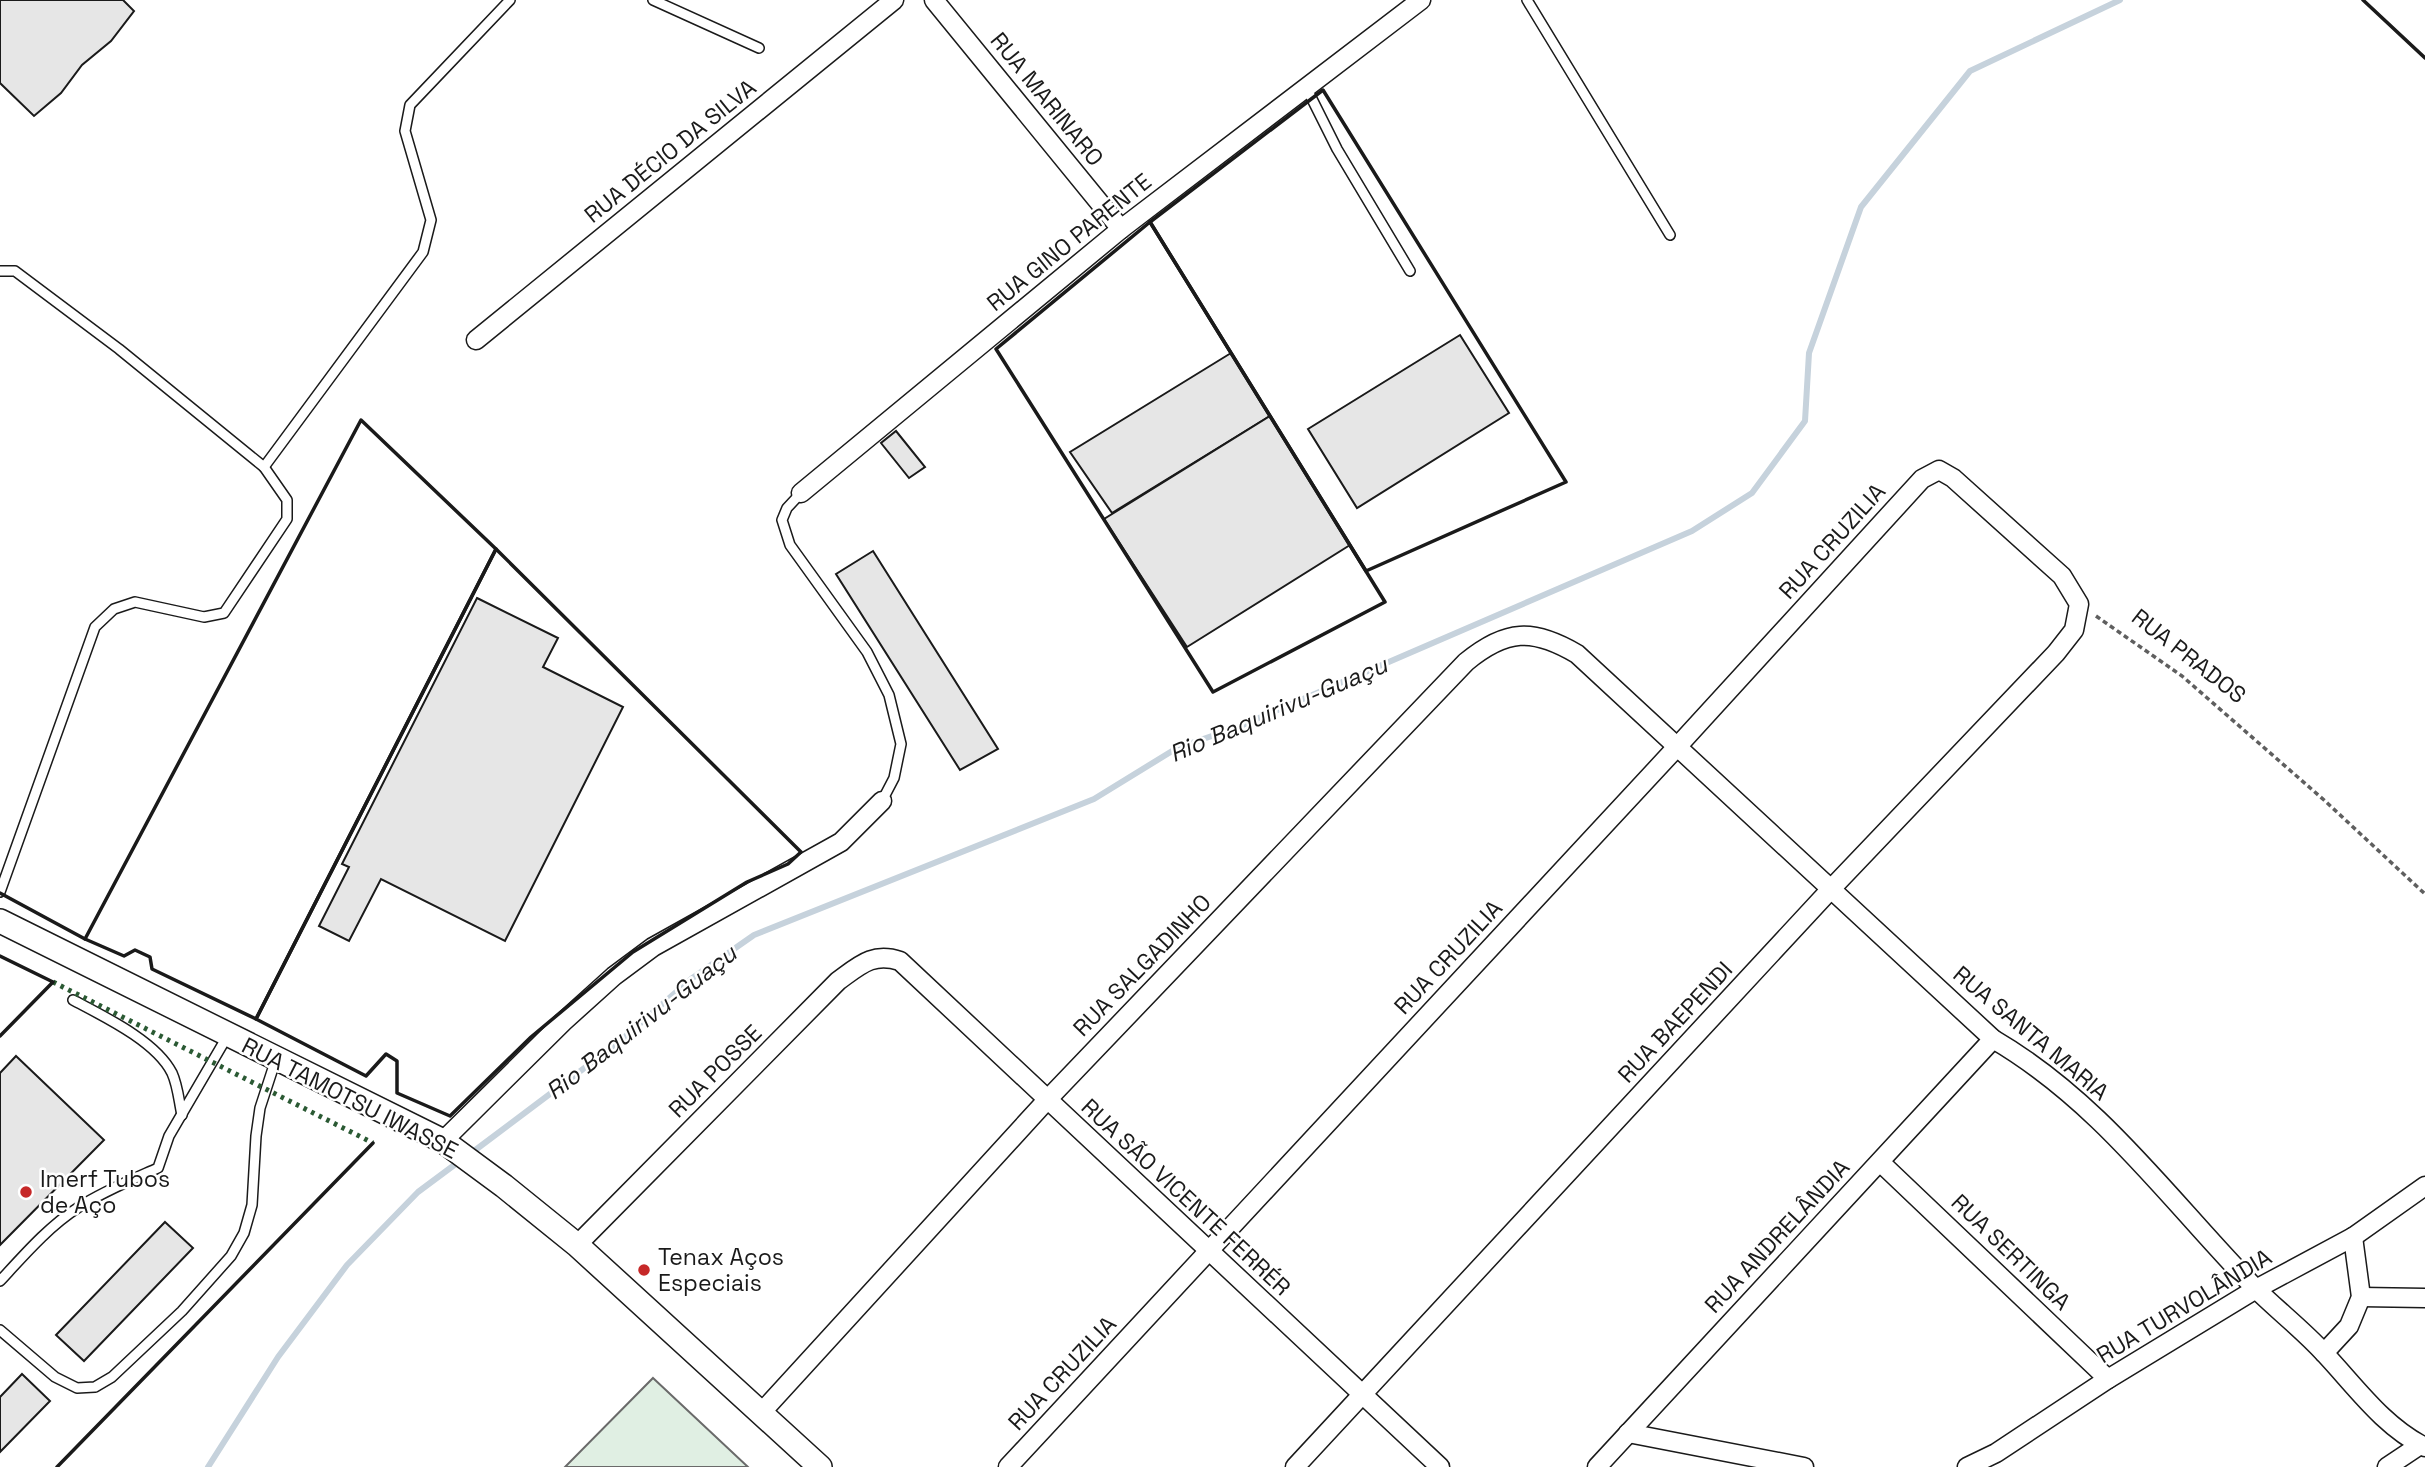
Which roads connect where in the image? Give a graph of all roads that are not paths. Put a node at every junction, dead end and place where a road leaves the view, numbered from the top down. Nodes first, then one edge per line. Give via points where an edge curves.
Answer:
1 (510, 0) edge
2 (653, 0) edge
3 (894, 0) edge
4 (934, 0) edge
5 (1420, 0) edge
6 (1527, 0) edge
7 (759, 48) dead end
8 (1306, 87) junction
9 (1121, 229) junction
10 (1670, 235) dead end
11 (0, 271) edge
12 (1410, 271) dead end
13 (476, 340) dead end
14 (264, 467) junction
15 (801, 493) joint
16 (2079, 604) joint
17 (1591, 669) joint
18 (1676, 748) junction
19 (882, 801) joint
20 (1830, 890) junction
21 (0, 892) edge
22 (0, 921) edge
23 (900, 961) joint
24 (73, 1000) dead end
25 (229, 1035) junction
26 (1993, 1039) junction
27 (276, 1059) junction
28 (1047, 1100) junction
29 (182, 1115) junction
30 (445, 1143) junction
31 (1880, 1161) junction
32 (2425, 1186) edge
33 (2353, 1237) junction
34 (577, 1245) junction
35 (1208, 1252) junction
36 (0, 1281) edge
37 (2256, 1289) junction
38 (2361, 1297) junction
39 (2425, 1298) edge
40 (0, 1329) edge
41 (2324, 1353) junction
42 (2108, 1379) junction
43 (1363, 1395) junction
44 (761, 1413) junction
45 (1628, 1433) junction
46 (2423, 1446) edge
47 (820, 1467) edge
48 (1008, 1467) edge
49 (1295, 1467) edge
50 (1440, 1467) edge
51 (1597, 1467) edge
52 (1804, 1467) edge
53 (1967, 1467) edge
54 (2388, 1467) edge

1 - 14 lane via 410,105 405,131 431,220 424,252
2 - 7 lane
3 - 13 street, RUA DÉCIO DA SILVA
4 - 9 street, RUA MARINARO
5 - 8 street, RUA GINO PARENTE
6 - 10 lane
8 - 9 street, RUA GINO PARENTE
8 - 12 lane via 1337,149
9 - 15 street, RUA GINO PARENTE
11 - 14 lane via 15,271
14 - 21 lane via 288,500 287,519 224,613 204,617 135,602 114,609 95,627
15 - 19 lane, RUA GINO PARENTE via 782,520 790,545 867,652 889,695 901,744 894,778
16 - 18 street, RUA CRUZILIA via 2062,576 1939,470 1922,479
16 - 20 street, RUA BAEPENDI via 2074,630 2056,653
17 - 18 street, RUA SANTA MARIA
17 - 28 street, RUA SALGADINHO via 1577,654 1539,636 1502,638 1484,647
18 - 20 street, RUA SANTA MARIA
18 - 35 street, RUA CRUZILIA
19 - 30 street via 841,842 653,947 614,976
20 - 26 street, RUA SANTA MARIA
20 - 43 street, RUA BAEPENDI
22 - 25 street, RUA TAMOTSU IWASSE
23 - 28 street, RUA SÃO VICENTE FERRÉR
23 - 34 street, RUA POSSE via 873,958 838,981
24 - 29 lane via 125,1030 163,1060 174,1078
25 - 27 street, RUA TAMOTSU IWASSE
25 - 29 lane
26 - 31 street, RUA ANDRELÂNDIA
26 - 37 street, RUA SANTA MARIA via 2060,1086 2131,1151
27 - 30 street, RUA TAMOTSU IWASSE
27 - 40 lane via 260,1108 252,1205 244,1233 231,1256 182,1311 112,1377 95,1387 77,1388 55,1377
28 - 35 street, RUA SÃO VICENTE FERRÉR
28 - 44 street, RUA SALGADINHO
29 - 36 lane via 158,1168 77,1208
30 - 34 street, RUA TAMOTSU IWASSE
31 - 42 street, RUA SERTINGA
31 - 45 street, RUA ANDRELÂNDIA
32 - 33 street, RUA TURVOLÂNDIA
33 - 37 street, RUA TURVOLÂNDIA
33 - 38 street
34 - 44 street, RUA TAMOTSU IWASSE
35 - 43 street, RUA SÃO VICENTE FERRÉR
35 - 48 street, RUA CRUZILIA
37 - 41 street, RUA SANTA MARIA
37 - 42 street, RUA TURVOLÂNDIA
38 - 39 street
38 - 41 street via 2349,1326
41 - 46 street, RUA SANTA MARIA via 2373,1409
42 - 53 street, RUA TURVOLÂNDIA
43 - 49 street, RUA BAEPENDI
43 - 50 street, RUA SÃO VICENTE FERRÉR
44 - 47 street, RUA TAMOTSU IWASSE
45 - 51 street, RUA ANDRELÂNDIA
45 - 52 street
46 - 54 street

